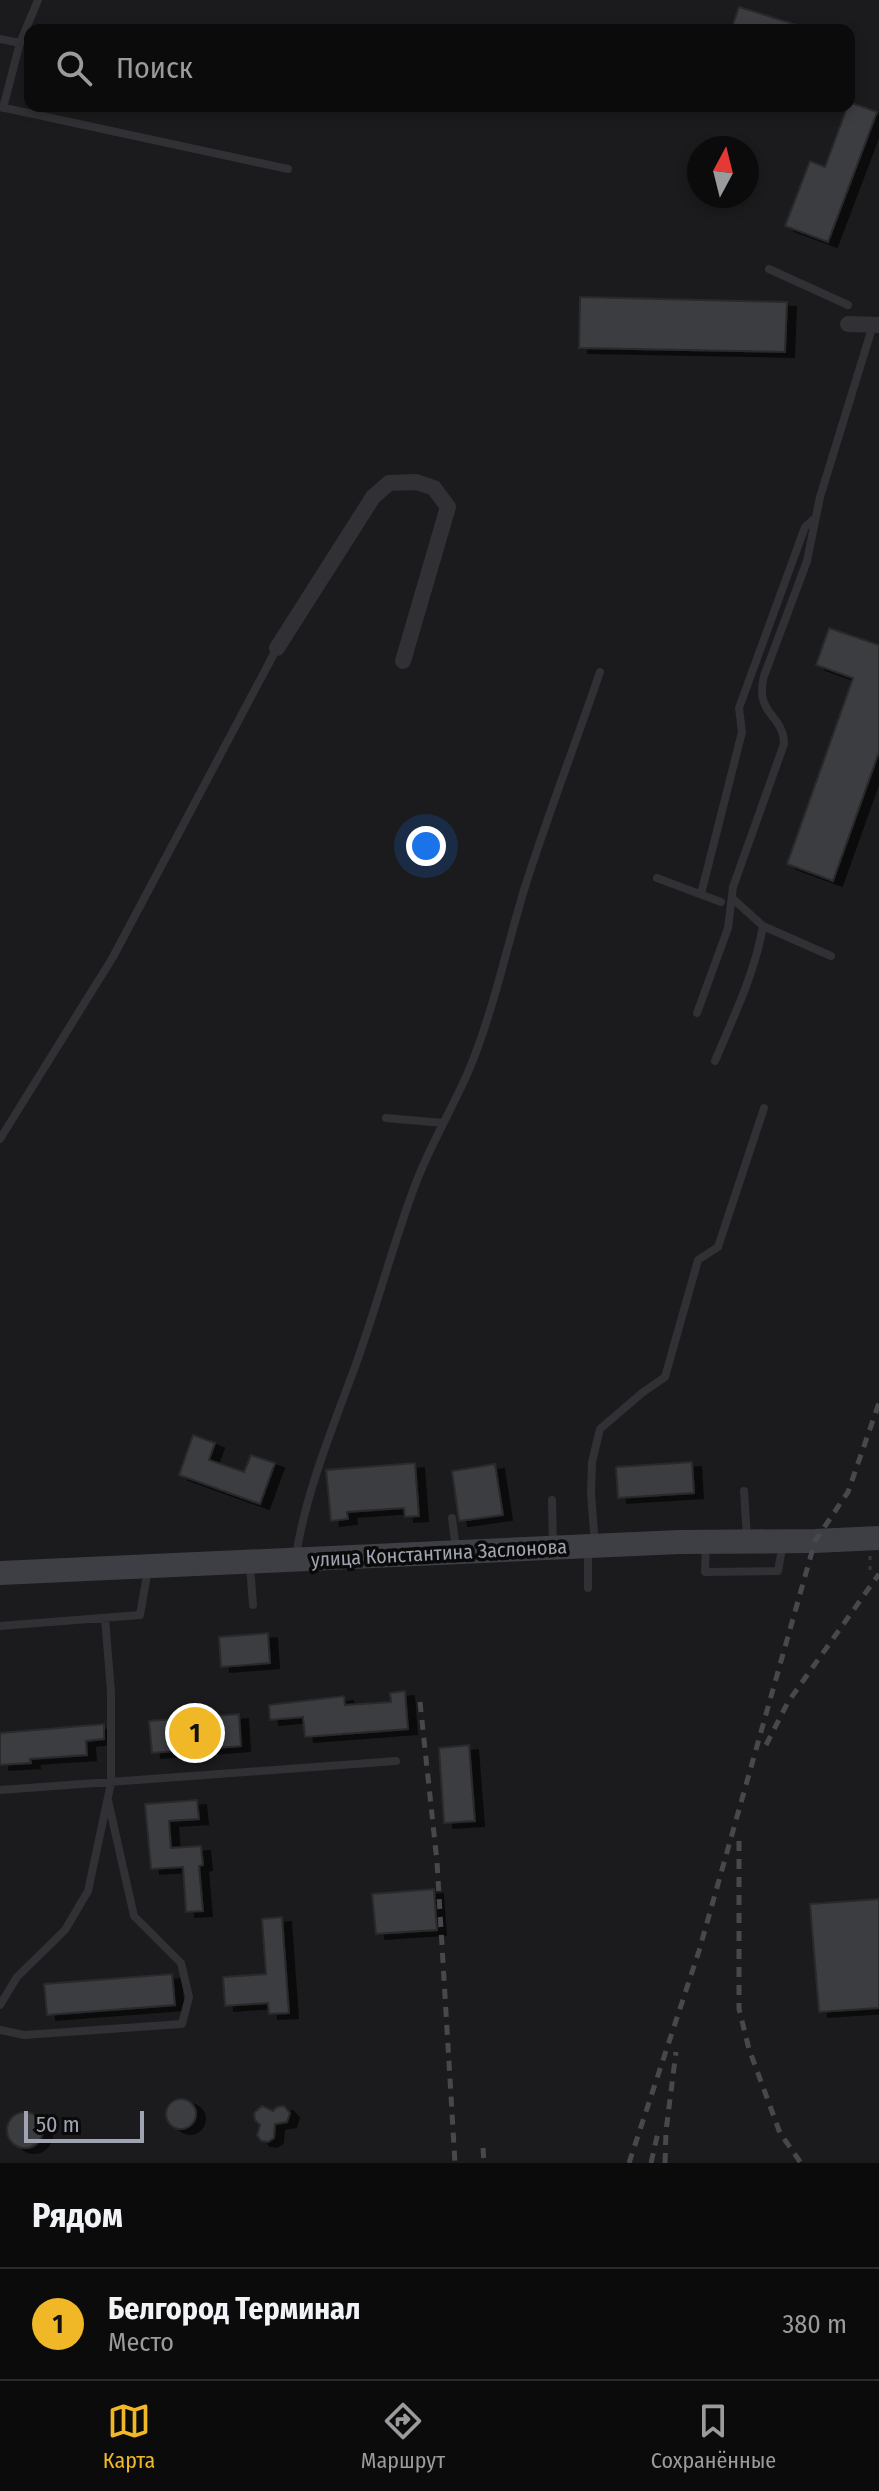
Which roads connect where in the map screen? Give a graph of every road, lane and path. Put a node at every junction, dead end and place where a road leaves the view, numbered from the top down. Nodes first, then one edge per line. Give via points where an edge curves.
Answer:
1 (38, 0) edge
2 (28, 24) edge
3 (24, 33) edge
4 (0, 39) edge
5 (20, 43) junction
6 (2, 108) edge
7 (288, 169) dead end
8 (769, 269) dead end
9 (848, 305) dead end
10 (848, 324) dead end
11 (876, 325) edge
12 (815, 519) junction
13 (277, 648) joint
14 (403, 661) dead end
15 (600, 672) dead end
16 (657, 878) dead end
17 (701, 894) junction
18 (732, 898) junction
19 (721, 902) dead end
20 (763, 926) junction
21 (831, 956) dead end
22 (697, 1013) dead end
23 (715, 1061) dead end
24 (764, 1108) dead end
25 (386, 1118) dead end
26 (443, 1123) junction
27 (0, 1139) edge
28 (744, 1491) dead end
29 (552, 1500) dead end
30 (452, 1518) dead end
31 (879, 1538) edge
32 (784, 1541) junction
33 (706, 1542) junction
34 (747, 1542) junction
35 (592, 1546) junction
36 (553, 1547) junction
37 (457, 1552) junction
38 (296, 1559) junction
39 (250, 1562) junction
40 (148, 1566) junction
41 (0, 1573) edge
42 (588, 1588) dead end
43 (253, 1605) dead end
44 (105, 1618) junction
45 (0, 1626) edge
46 (396, 1761) dead end
47 (111, 1783) junction
48 (0, 1790) edge
49 (108, 1800) junction
50 (0, 2005) edge
51 (0, 2030) edge

1 - 2 lane
3 - 5 lane
4 - 5 lane
5 - 6 lane
6 - 7 lane
8 - 9 lane
10 - 11 street
11 - 12 lane
12 - 17 lane via 805,527 739,708 742,732
12 - 18 lane via 807,561 762,687 763,703 782,729 784,744
13 - 14 street via 373,497 389,483 416,482 434,488 448,507
13 - 27 lane via 113,957
15 - 26 lane via 524,889 479,1043
16 - 17 lane
17 - 19 lane
18 - 20 lane
18 - 22 lane via 728,928
20 - 21 lane
20 - 23 lane
24 - 35 lane via 718,1247 698,1260 665,1377 600,1429 592,1462
25 - 26 lane
26 - 38 lane via 409,1200 321,1457
28 - 34 lane
29 - 36 lane
30 - 37 lane
31 - 32 street, улица Константина Заслонова
32 - 33 lane via 778,1571 705,1572
32 - 34 street, улица Константина Заслонова
33 - 34 street, улица Константина Заслонова
33 - 35 street, улица Константина Заслонова
35 - 36 street, улица Константина Заслонова
35 - 42 lane
36 - 37 street, улица Константина Заслонова
37 - 38 street, улица Константина Заслонова
38 - 39 street, улица Константина Заслонова
39 - 40 street, улица Константина Заслонова
39 - 43 lane
40 - 41 street, улица Константина Заслонова
40 - 44 lane via 140,1615
44 - 45 lane
44 - 47 lane
46 - 47 lane
47 - 48 lane
47 - 49 lane
49 - 50 lane via 88,1891 65,1930 17,1977
49 - 51 lane via 134,1916 181,1963 189,1997 182,2024 24,2035

